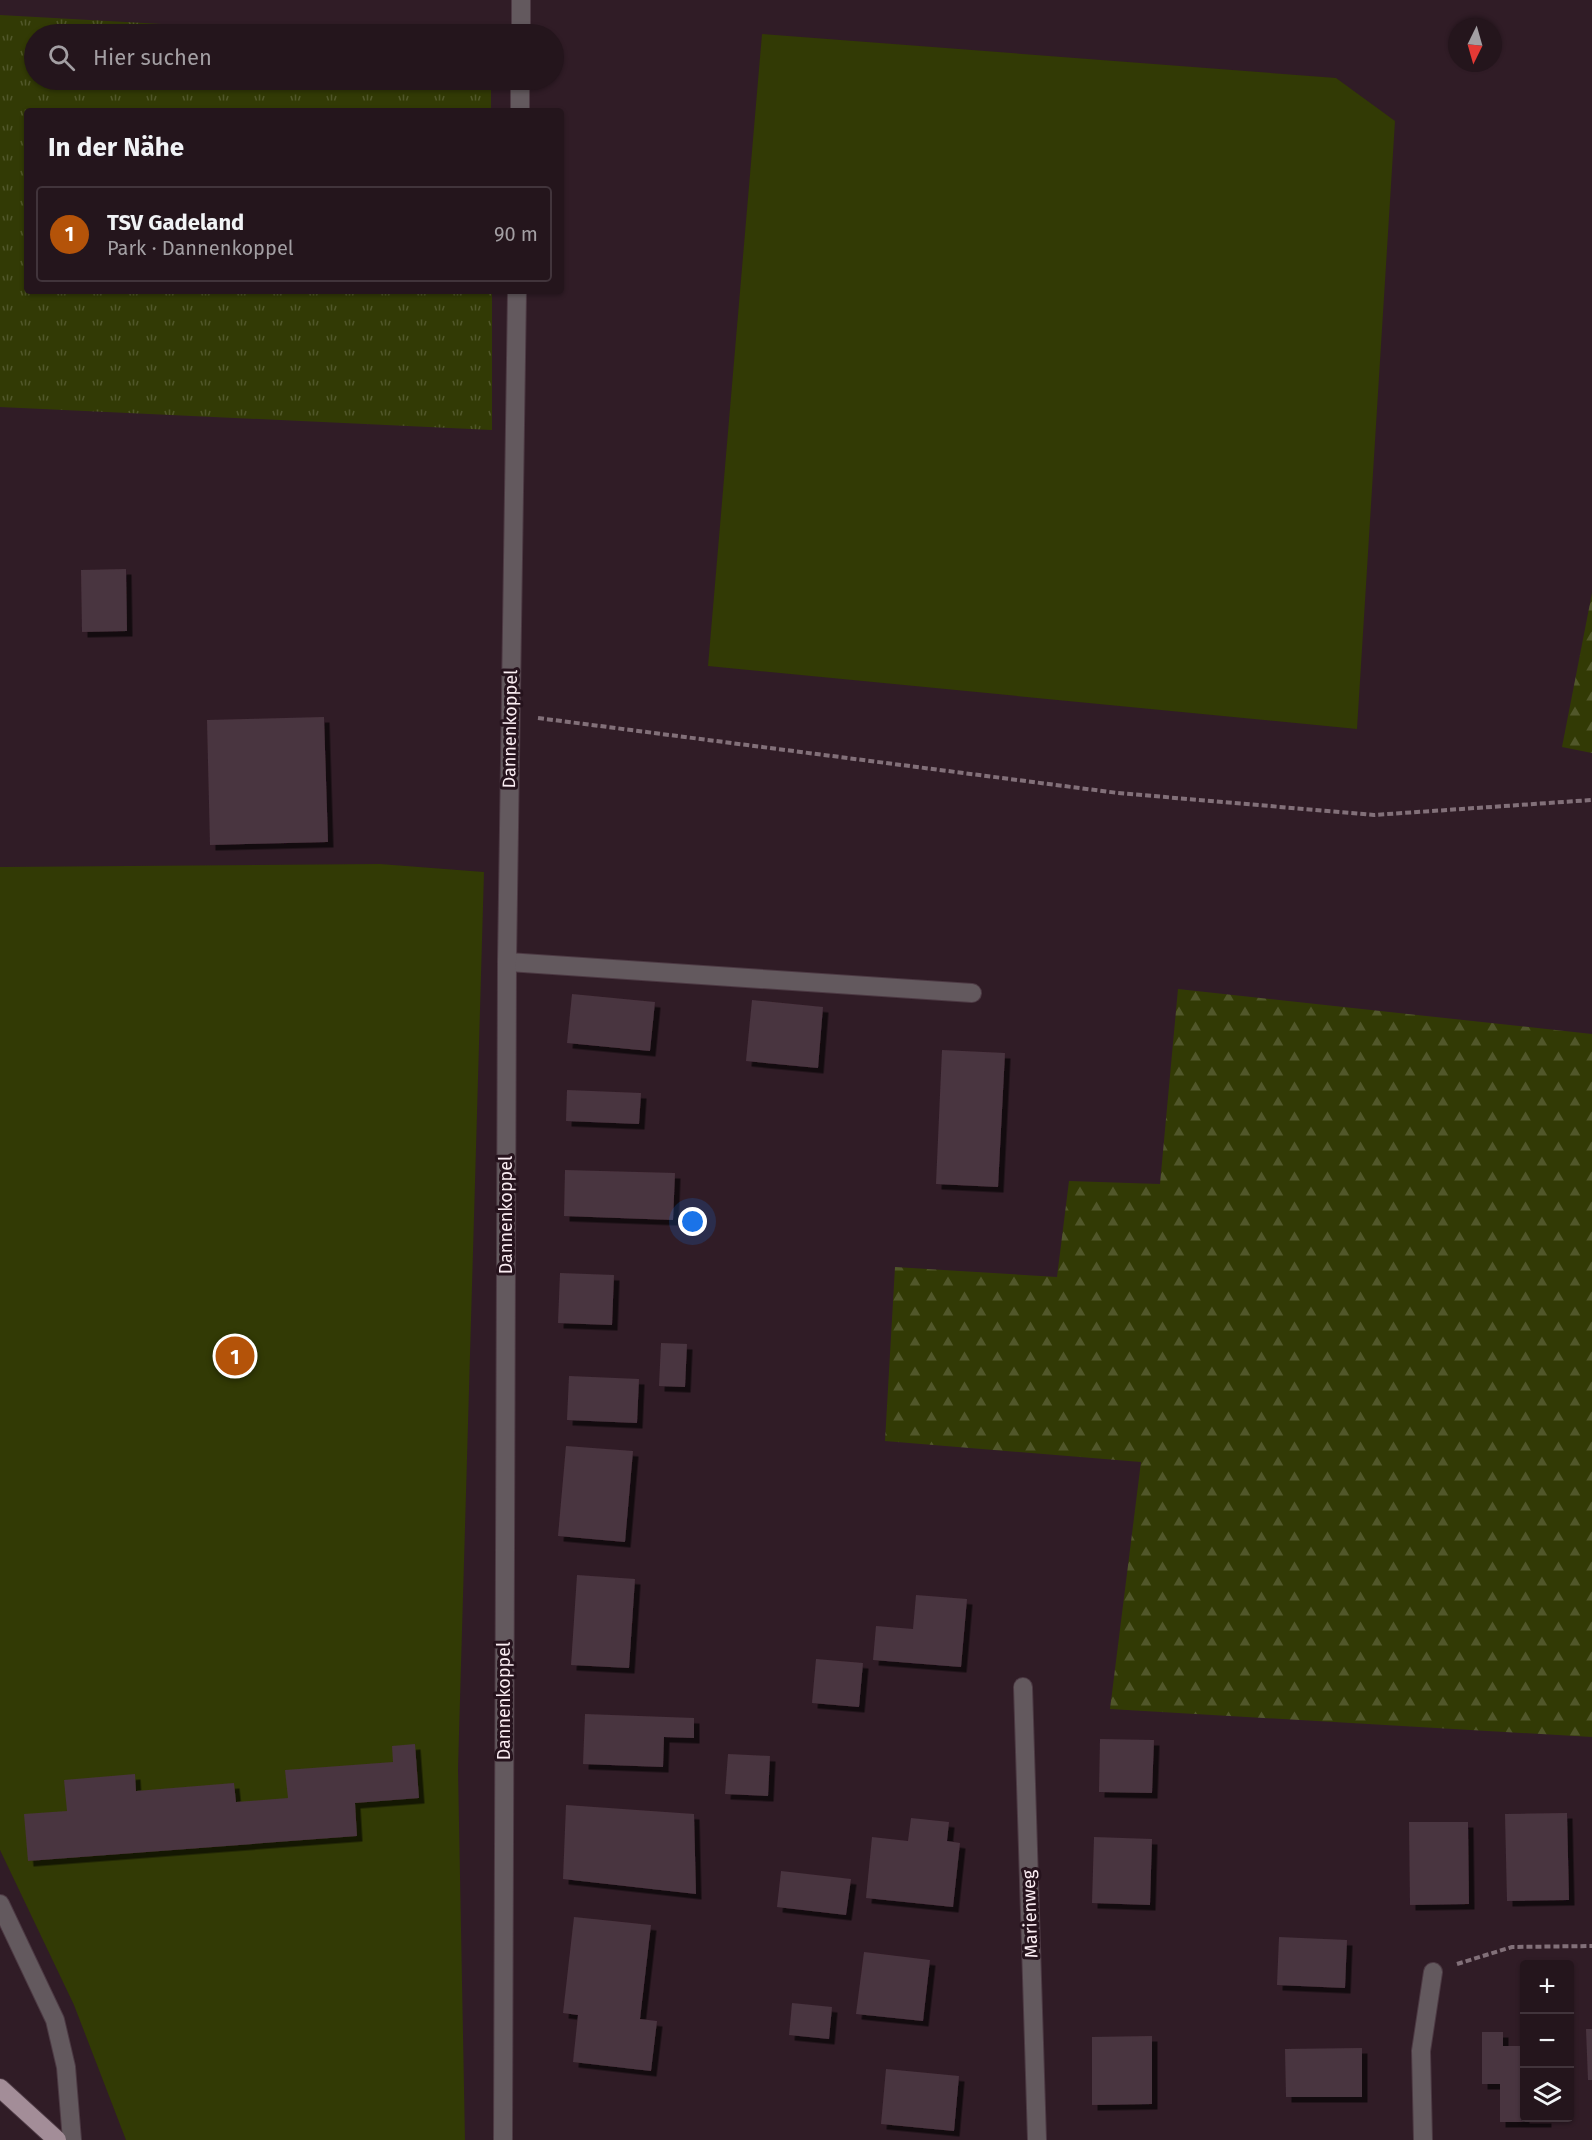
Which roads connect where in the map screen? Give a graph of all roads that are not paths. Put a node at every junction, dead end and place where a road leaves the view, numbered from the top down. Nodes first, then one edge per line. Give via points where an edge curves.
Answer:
1 (521, 0) edge
2 (521, 24) edge
3 (520, 90) edge
4 (520, 108) edge
5 (517, 294) edge
6 (507, 962) junction
7 (972, 993) dead end
8 (1023, 1687) dead end
9 (0, 1905) edge
10 (1433, 1972) road end
11 (0, 2088) edge
12 (57, 2140) edge
13 (72, 2140) edge
14 (503, 2140) edge
15 (1038, 2140) edge
16 (1423, 2140) edge

1 - 2 street
3 - 4 street
5 - 6 street, Dannenkoppel
6 - 7 street
6 - 14 street, Dannenkoppel
8 - 15 street, Marienweg
9 - 13 street via 55,2020 66,2067
10 - 16 street via 1421,2051
11 - 12 main road

